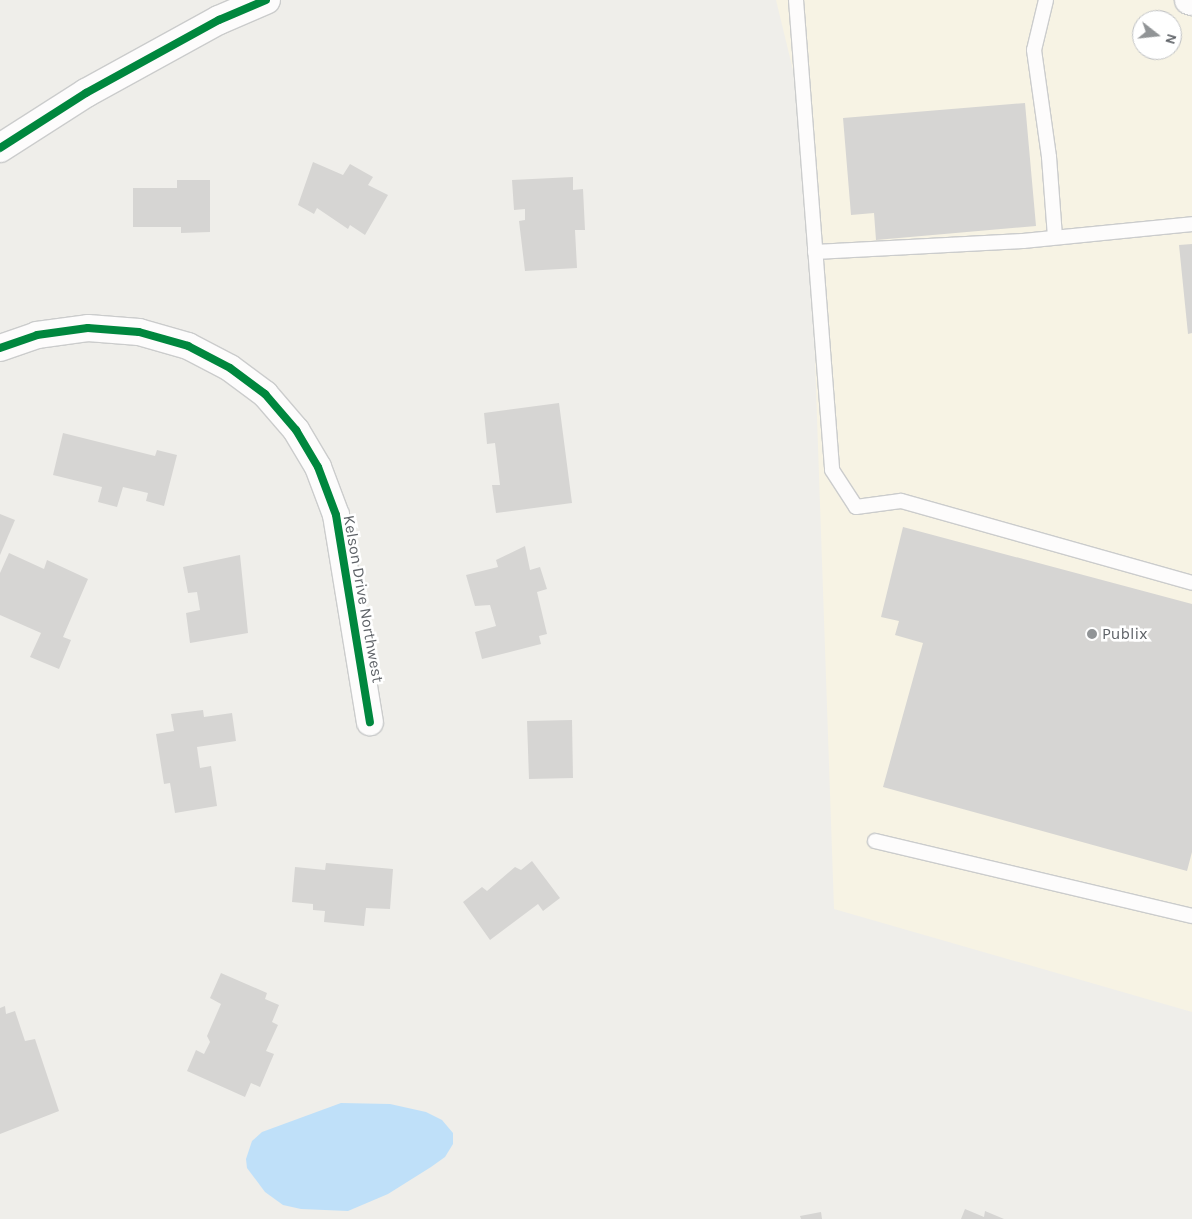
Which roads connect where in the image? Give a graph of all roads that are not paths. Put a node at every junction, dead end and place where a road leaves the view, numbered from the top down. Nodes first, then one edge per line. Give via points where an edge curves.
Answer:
1 (266, 0) edge
2 (796, 0) edge
3 (1046, 0) edge
4 (0, 148) edge
5 (1192, 224) edge
6 (1055, 236) junction
7 (815, 252) junction
8 (0, 348) edge
9 (1192, 583) edge
10 (370, 722) dead end
11 (875, 841) dead end
12 (1192, 916) edge

1 - 4 main road via 219,20 103,84
2 - 7 lane
3 - 6 lane via 1034,50 1049,157
5 - 6 lane
6 - 7 lane
7 - 9 lane via 832,470 856,507 901,501
8 - 10 street, Kelson Drive Northwest via 37,335 88,328 139,332 188,346 230,368 265,394 296,430 318,467 336,515
11 - 12 lane

